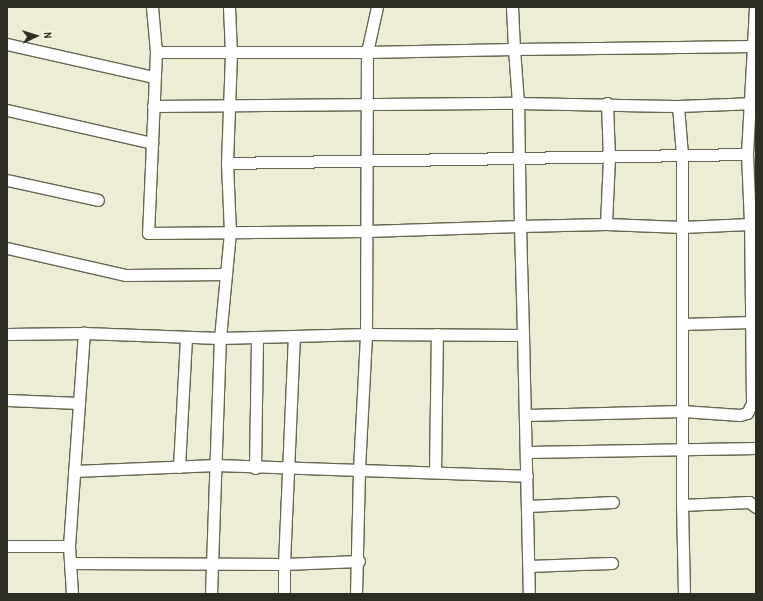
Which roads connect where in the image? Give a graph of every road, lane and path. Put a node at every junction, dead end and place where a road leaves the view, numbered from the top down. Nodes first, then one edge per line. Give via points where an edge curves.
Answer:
1 (152, 7) edge
2 (229, 7) edge
3 (377, 7) edge
4 (512, 7) edge
5 (755, 7) edge
6 (7, 44) edge
7 (754, 46) edge
8 (514, 49) junction
9 (156, 52) junction
10 (367, 52) junction
11 (231, 53) junction
12 (154, 77) junction
13 (518, 103) junction
14 (607, 103) junction
15 (754, 103) edge
16 (228, 104) junction
17 (367, 104) junction
18 (153, 106) junction
19 (678, 106) junction
20 (7, 110) edge
21 (152, 143) junction
22 (747, 154) junction
23 (682, 155) junction
24 (518, 158) junction
25 (609, 158) junction
26 (368, 159) junction
27 (227, 163) junction
28 (7, 180) edge
29 (98, 200) dead end
30 (606, 224) junction
31 (753, 224) edge
32 (520, 226) junction
33 (682, 227) junction
34 (366, 231) junction
35 (230, 232) junction
36 (7, 248) edge
37 (226, 274) junction
38 (752, 322) junction
39 (682, 324) junction
40 (84, 333) junction
41 (7, 334) edge
42 (366, 334) junction
43 (437, 334) junction
44 (523, 335) junction
45 (294, 336) junction
46 (186, 337) junction
47 (257, 337) junction
48 (220, 338) junction
49 (7, 400) edge
50 (79, 403) junction
51 (682, 411) junction
52 (527, 415) junction
53 (756, 448) edge
54 (682, 451) junction
55 (527, 452) junction
56 (216, 465) junction
57 (289, 466) junction
58 (179, 467) junction
59 (255, 468) junction
60 (359, 468) junction
61 (74, 471) junction
62 (435, 472) junction
63 (528, 476) junction
64 (613, 502) dead end
65 (682, 505) junction
66 (528, 506) junction
67 (756, 507) edge
68 (7, 546) edge
69 (69, 546) junction
70 (359, 561) junction
71 (212, 562) junction
72 (612, 563) dead end
73 (70, 564) junction
74 (284, 564) junction
75 (529, 566) junction
76 (72, 594) edge
77 (211, 594) edge
78 (284, 594) edge
79 (356, 594) edge
80 (529, 594) edge
81 (684, 594) edge

1 - 9 street
2 - 11 street
3 - 10 street
4 - 8 street
5 - 7 street
6 - 12 street
7 - 8 street
7 - 15 street
8 - 10 street
8 - 13 street
9 - 11 street
9 - 12 street
10 - 11 street
10 - 17 street
11 - 16 street
12 - 18 street
13 - 14 street
13 - 17 street
13 - 24 street
14 - 19 street
14 - 25 street
15 - 19 street
15 - 22 street
16 - 17 street
16 - 18 street
16 - 27 street
17 - 26 street
18 - 21 street
19 - 23 street
20 - 21 street
21 - 35 street via 148,233
22 - 23 street
22 - 31 street
23 - 25 street
23 - 33 street
24 - 25 street
24 - 26 street
24 - 32 street
25 - 30 street
26 - 27 street
26 - 34 street
27 - 35 street
28 - 29 street
30 - 32 street
30 - 33 street
31 - 33 street
31 - 38 street
32 - 34 street
32 - 44 street
33 - 39 street
34 - 35 street
34 - 42 street
35 - 37 street
36 - 37 street via 126,275
37 - 48 street
38 - 39 street
38 - 51 street via 750,410 740,415
39 - 51 street
40 - 41 street
40 - 46 street
40 - 50 street
42 - 43 street
42 - 45 street
42 - 60 street
43 - 44 street
43 - 62 street
44 - 52 street
45 - 47 street
45 - 57 street
46 - 48 street
46 - 58 street
47 - 48 street
47 - 59 street
48 - 56 street
49 - 50 street
50 - 61 street
51 - 52 street
51 - 54 street
52 - 55 street
53 - 54 street
54 - 55 street
54 - 65 street
55 - 63 street
56 - 58 street
56 - 59 street
56 - 71 street
57 - 59 street
57 - 60 street
57 - 74 street
58 - 61 street
60 - 62 street
60 - 70 street
61 - 69 street
62 - 63 street
63 - 66 street
64 - 66 street
65 - 67 street via 749,502
65 - 81 street
66 - 75 street
68 - 69 street
69 - 73 street
70 - 74 street
70 - 79 street
71 - 73 street
71 - 74 street
71 - 77 street
72 - 75 street
73 - 76 street
74 - 78 street
75 - 80 street

